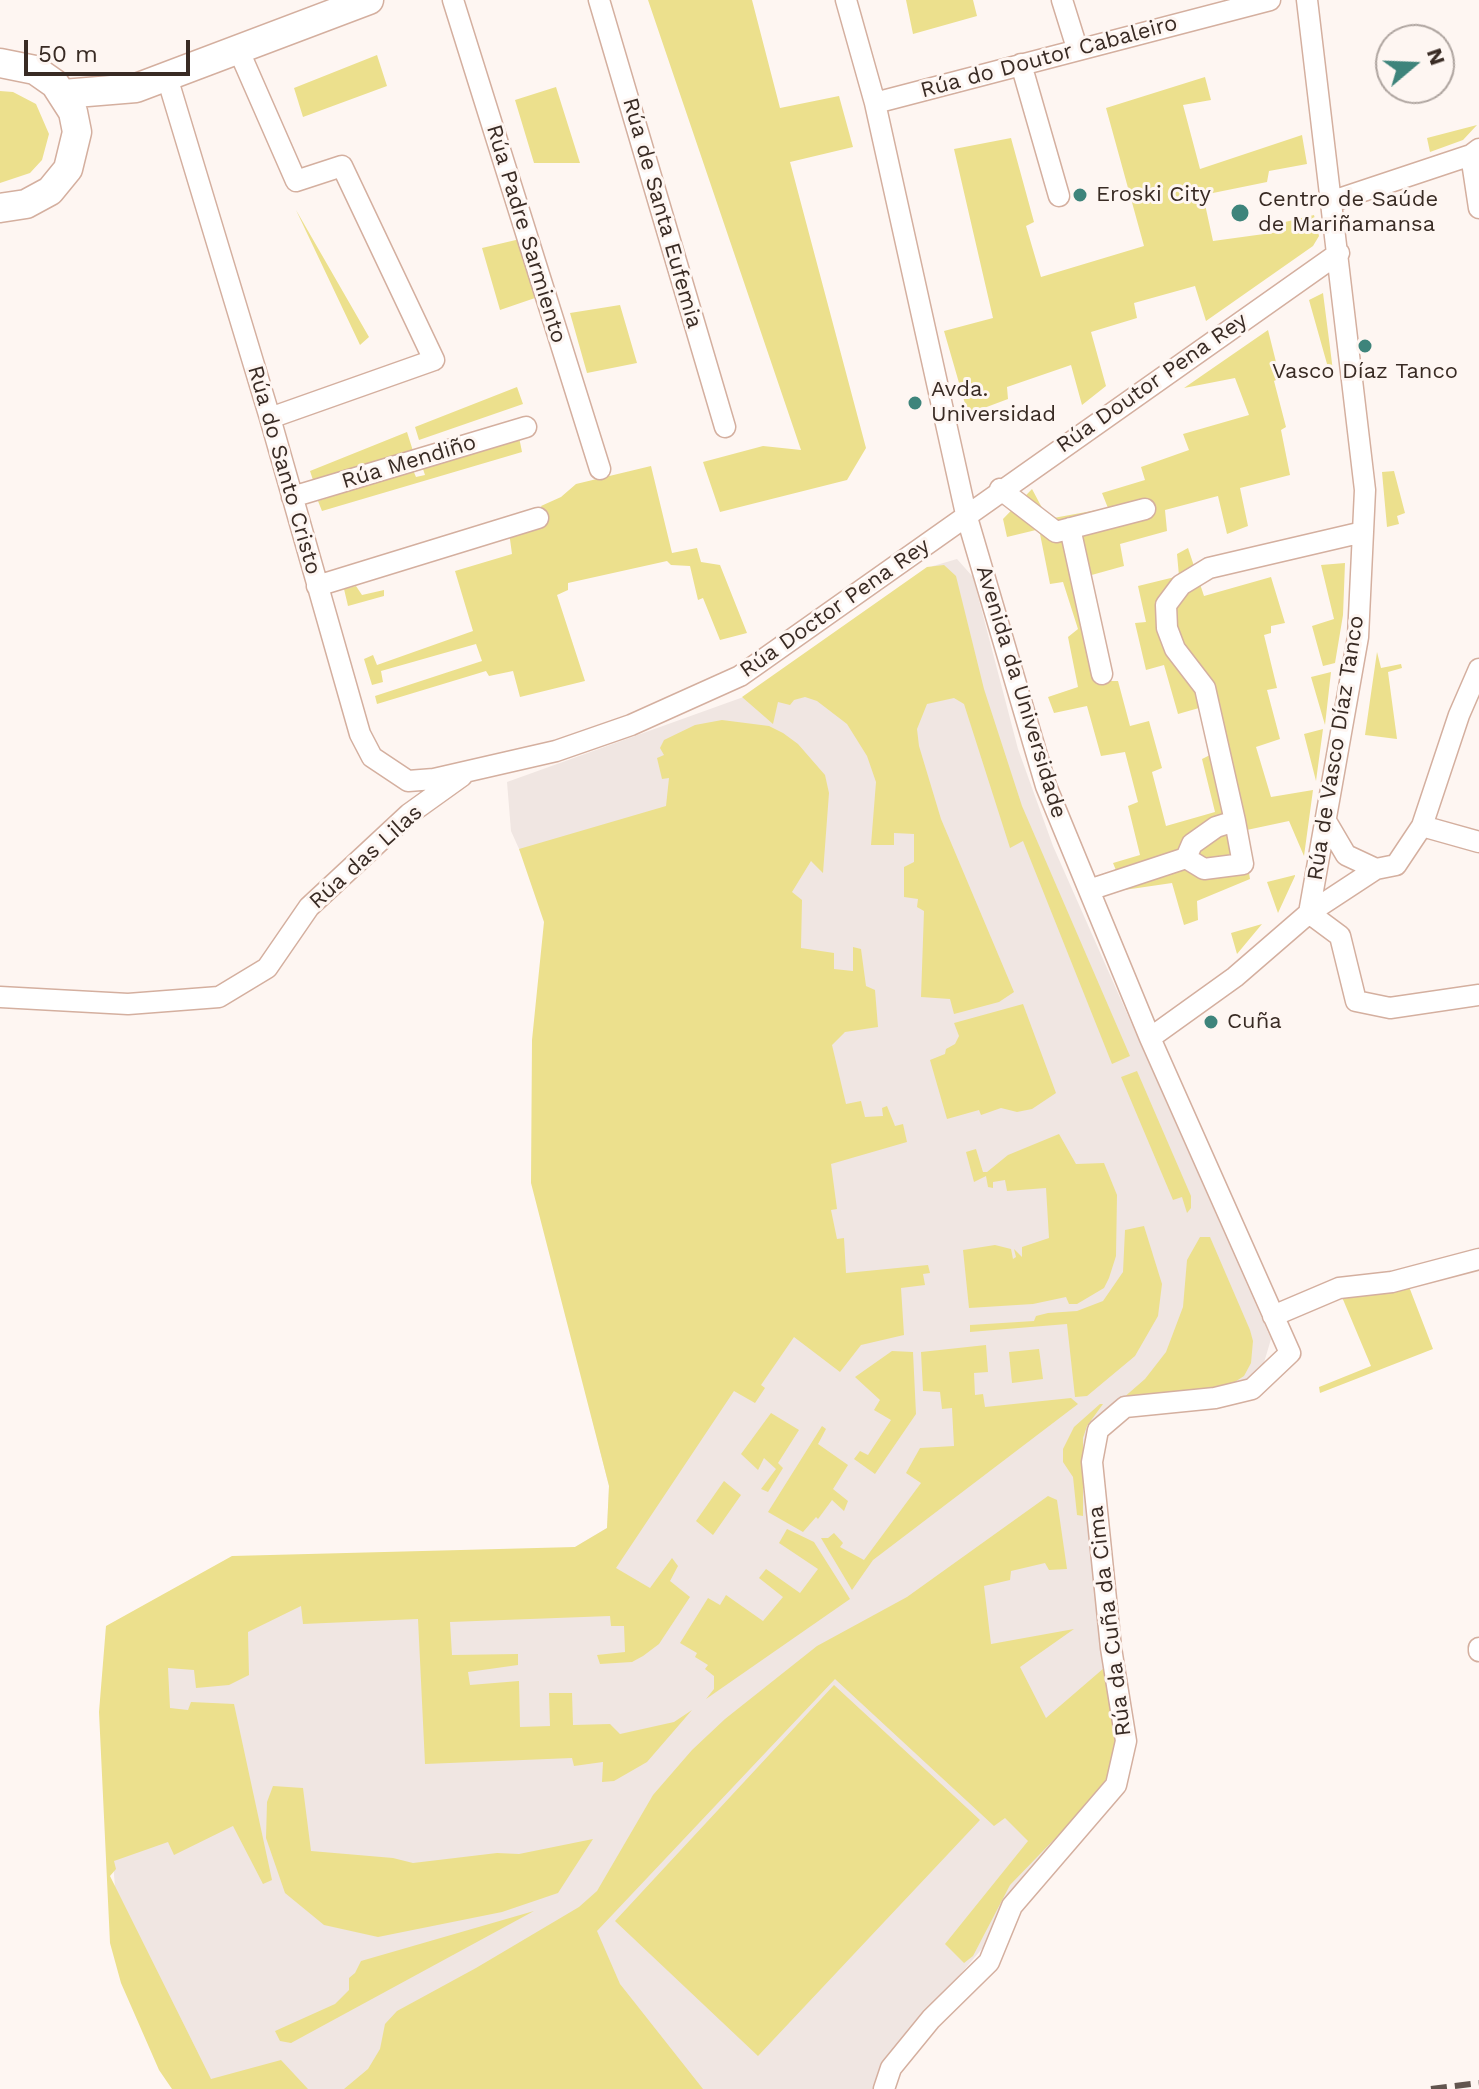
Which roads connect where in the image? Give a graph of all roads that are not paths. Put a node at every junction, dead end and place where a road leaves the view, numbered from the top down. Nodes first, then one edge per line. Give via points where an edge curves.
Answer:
1 (369, 0) edge
2 (453, 0) edge
3 (599, 0) edge
4 (846, 0) edge
5 (1062, 0) edge
6 (1270, 0) edge
7 (1307, 0) edge
8 (1077, 48) junction
9 (239, 51) junction
10 (0, 63) edge
11 (1021, 64) junction
12 (167, 77) junction
13 (136, 88) junction
14 (63, 94) junction
15 (875, 103) junction
16 (76, 142) junction
17 (1475, 152) edge
18 (1059, 196) dead end
19 (1333, 201) junction
20 (0, 208) edge
21 (1479, 208) edge
22 (1339, 253) junction
23 (270, 418) junction
24 (526, 427) dead end
25 (725, 427) dead end
26 (600, 469) dead end
27 (1000, 489) junction
28 (292, 497) junction
29 (1145, 509) dead end
30 (966, 514) junction
31 (538, 518) dead end
32 (1070, 528) junction
33 (1363, 532) junction
34 (317, 586) junction
35 (1479, 669) edge
36 (1102, 674) dead end
37 (472, 769) junction
38 (1235, 821) junction
39 (1326, 821) junction
40 (1422, 826) junction
41 (1479, 842) edge
42 (1186, 858) junction
43 (1376, 869) junction
44 (1089, 890) junction
45 (1309, 913) junction
46 (1479, 995) edge
47 (0, 997) edge
48 (1150, 1038) junction
49 (1479, 1259) edge
50 (1273, 1316) junction
51 (1290, 1353) joint
52 (884, 2089) edge

1 - 9 street
2 - 26 street, Rúa Padre Sarmiento
3 - 25 street, Rúa de Santa Eufemia
4 - 15 street, Avenida da Universidade
5 - 8 street
6 - 8 street, Rúa do Doutor Cabaleiro
7 - 19 street, Rúa de Vasco Díaz Tanco
8 - 11 street, Rúa do Doutor Cabaleiro
9 - 12 street
9 - 23 street via 296,181 342,166 434,360
10 - 14 street via 35,70
11 - 15 street, Rúa do Doutor Cabaleiro
11 - 18 street
12 - 13 street
12 - 23 street, Rúa do Santo Cristo
13 - 14 street
13 - 16 street via 94,119
14 - 16 street via 73,112
15 - 30 street, Avenida da Universidade
16 - 20 street via 68,169 50,191 26,204
17 - 19 street
17 - 21 street
19 - 22 street, Rúa de Vasco Díaz Tanco
22 - 27 street, Rúa Doutor Pena Rey
22 - 33 street, Rúa de Vasco Díaz Tanco via 1365,490
23 - 28 street, Rúa do Santo Cristo
24 - 28 street, Rúa Mendiño
27 - 30 street, Rúa Doutor Pena Rey
27 - 32 street via 1056,532
28 - 34 street, Rúa do Santo Cristo
29 - 32 street
30 - 37 street, Rúa Doctor Pena Rey via 740,676 631,725 556,751
30 - 44 street, Avenida da Universidade via 1046,786
31 - 34 street
32 - 36 street
33 - 38 street via 1209,568 1181,585 1166,605 1175,649 1205,688
33 - 39 street, Rúa de Vasco Díaz Tanco via 1358,637
34 - 37 street, Rúa do Santo Cristo via 360,734 372,757 408,781
35 - 40 street
37 - 47 street, Rúa das Lilas via 409,814 309,907 267,968 219,997 128,1004
38 - 42 street via 1192,844
38 - 42 street via 1243,864 1204,869
39 - 43 street via 1346,855
39 - 45 street, Rúa de Vasco Díaz Tanco
40 - 41 street
40 - 43 street via 1396,865
42 - 44 street
43 - 45 street
44 - 48 street, Avenida da Universidade
45 - 46 street via 1340,936 1356,1001 1390,1008
45 - 48 street, Rúa de Vasco Díaz Tanco via 1235,977
48 - 50 street, Avenida da Universidade
49 - 50 street via 1392,1282 1339,1288
50 - 51 street, Avenida da Universidade
51 - 52 street, Rúa da Cuña da Cima via 1252,1389 1125,1407 1098,1430 1092,1462 1126,1741 1116,1785 1012,1906 989,1962 931,2019 891,2068

